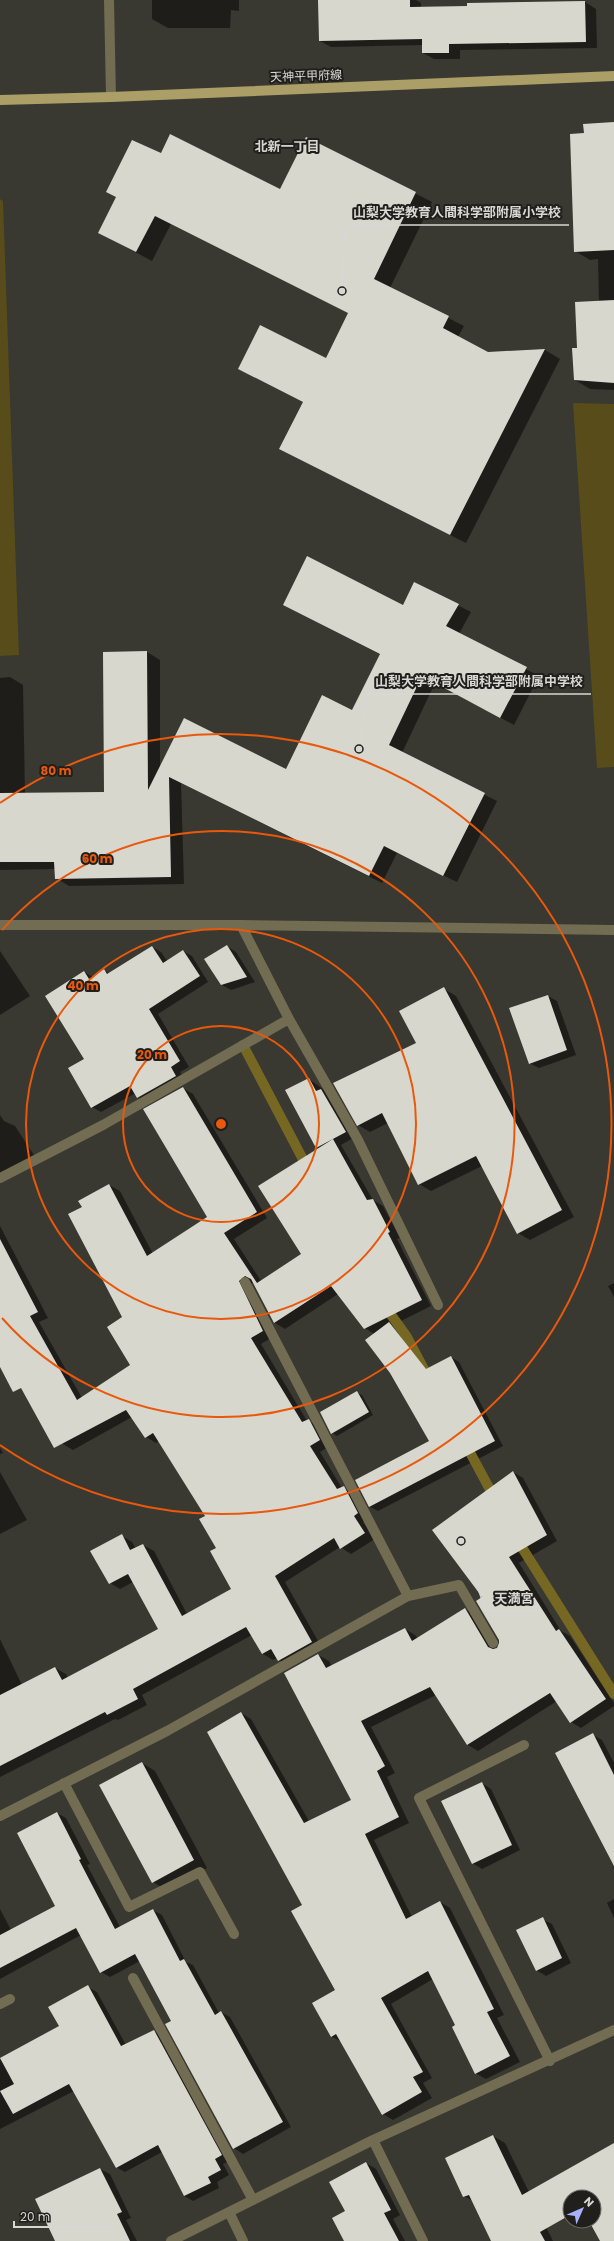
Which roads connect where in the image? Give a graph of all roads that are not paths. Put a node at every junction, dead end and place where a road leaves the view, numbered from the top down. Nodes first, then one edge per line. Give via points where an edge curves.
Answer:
1 (109, 0) edge
2 (614, 76) edge
3 (110, 97) junction
4 (0, 100) edge
5 (0, 925) edge
6 (241, 925) junction
7 (614, 930) edge
8 (289, 1019) junction
9 (0, 1178) edge
10 (245, 1282) dead end
11 (438, 1305) dead end
12 (408, 1596) junction
13 (493, 1643) dead end
14 (524, 1745) dead end
15 (64, 1783) junction
16 (0, 1816) edge
17 (234, 1934) dead end
18 (132, 1978) dead end
19 (10, 1999) dead end
20 (0, 2004) edge
21 (614, 2030) edge
22 (550, 2061) junction
23 (373, 2140) junction
24 (253, 2200) junction
25 (229, 2212) junction
26 (171, 2241) edge
27 (243, 2241) edge
28 (423, 2241) edge

1 - 3 street
2 - 3 main road, 天神平甲府線
3 - 4 main road, 天神平甲府線
5 - 6 street
6 - 7 street
6 - 8 street
8 - 9 street via 103,1125
8 - 11 street via 358,1140
10 - 12 street
12 - 13 street via 459,1585
12 - 15 street via 167,1731
14 - 22 street via 419,1798
15 - 16 street
15 - 17 street via 129,1907 200,1872
18 - 24 street
19 - 20 street
21 - 22 street
22 - 23 street
23 - 24 street
23 - 28 street
24 - 25 street
25 - 26 street
25 - 27 street

